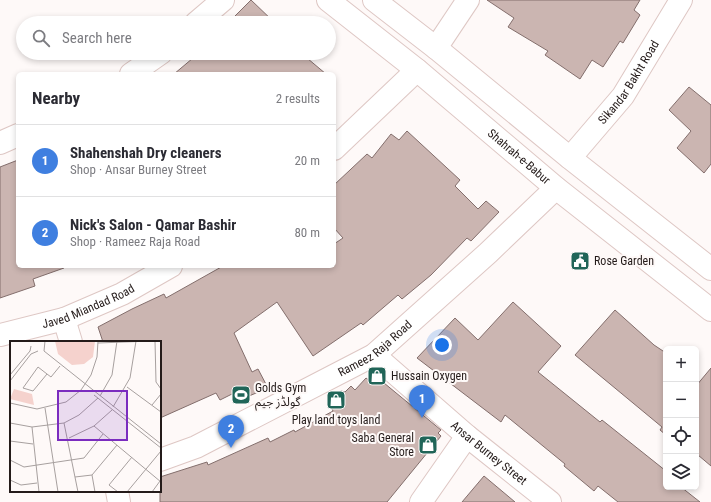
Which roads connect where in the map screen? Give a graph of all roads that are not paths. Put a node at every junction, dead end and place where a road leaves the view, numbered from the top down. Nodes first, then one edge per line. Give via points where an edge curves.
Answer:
1 (223, 0) edge
2 (328, 0) edge
3 (374, 0) edge
4 (468, 0) edge
5 (681, 0) edge
6 (204, 16) edge
7 (436, 48) junction
8 (151, 60) edge
9 (417, 70) junction
10 (134, 72) edge
11 (16, 136) edge
12 (0, 143) edge
13 (336, 147) edge
14 (570, 158) junction
15 (556, 188) junction
16 (168, 268) edge
17 (711, 269) edge
18 (711, 310) edge
19 (64, 319) junction
20 (0, 335) edge
21 (71, 341) edge
22 (374, 355) junction
23 (467, 436) junction
24 (161, 460) edge
25 (117, 492) edge
26 (119, 502) edge
27 (421, 502) edge
28 (550, 502) edge

1 - 6 street
2 - 9 street, Shahrah-e-Babur
3 - 7 street
4 - 7 street
5 - 14 street, Sikandar Bakht Road via 623,96
7 - 14 street
8 - 10 street
9 - 13 street
9 - 15 street, Shahrah-e-Babur
11 - 12 street
14 - 17 street
15 - 18 street, Shahrah-e-Babur
15 - 22 street, Rameez Raja Road
16 - 19 street, Javed Miandad Road via 122,294
19 - 20 street, Javed Miandad Road
19 - 21 street
22 - 23 street, Ansar Burney Street
22 - 24 street, Rameez Raja Road via 196,447
23 - 27 street
23 - 28 street, Ansar Burney Street
25 - 26 street

